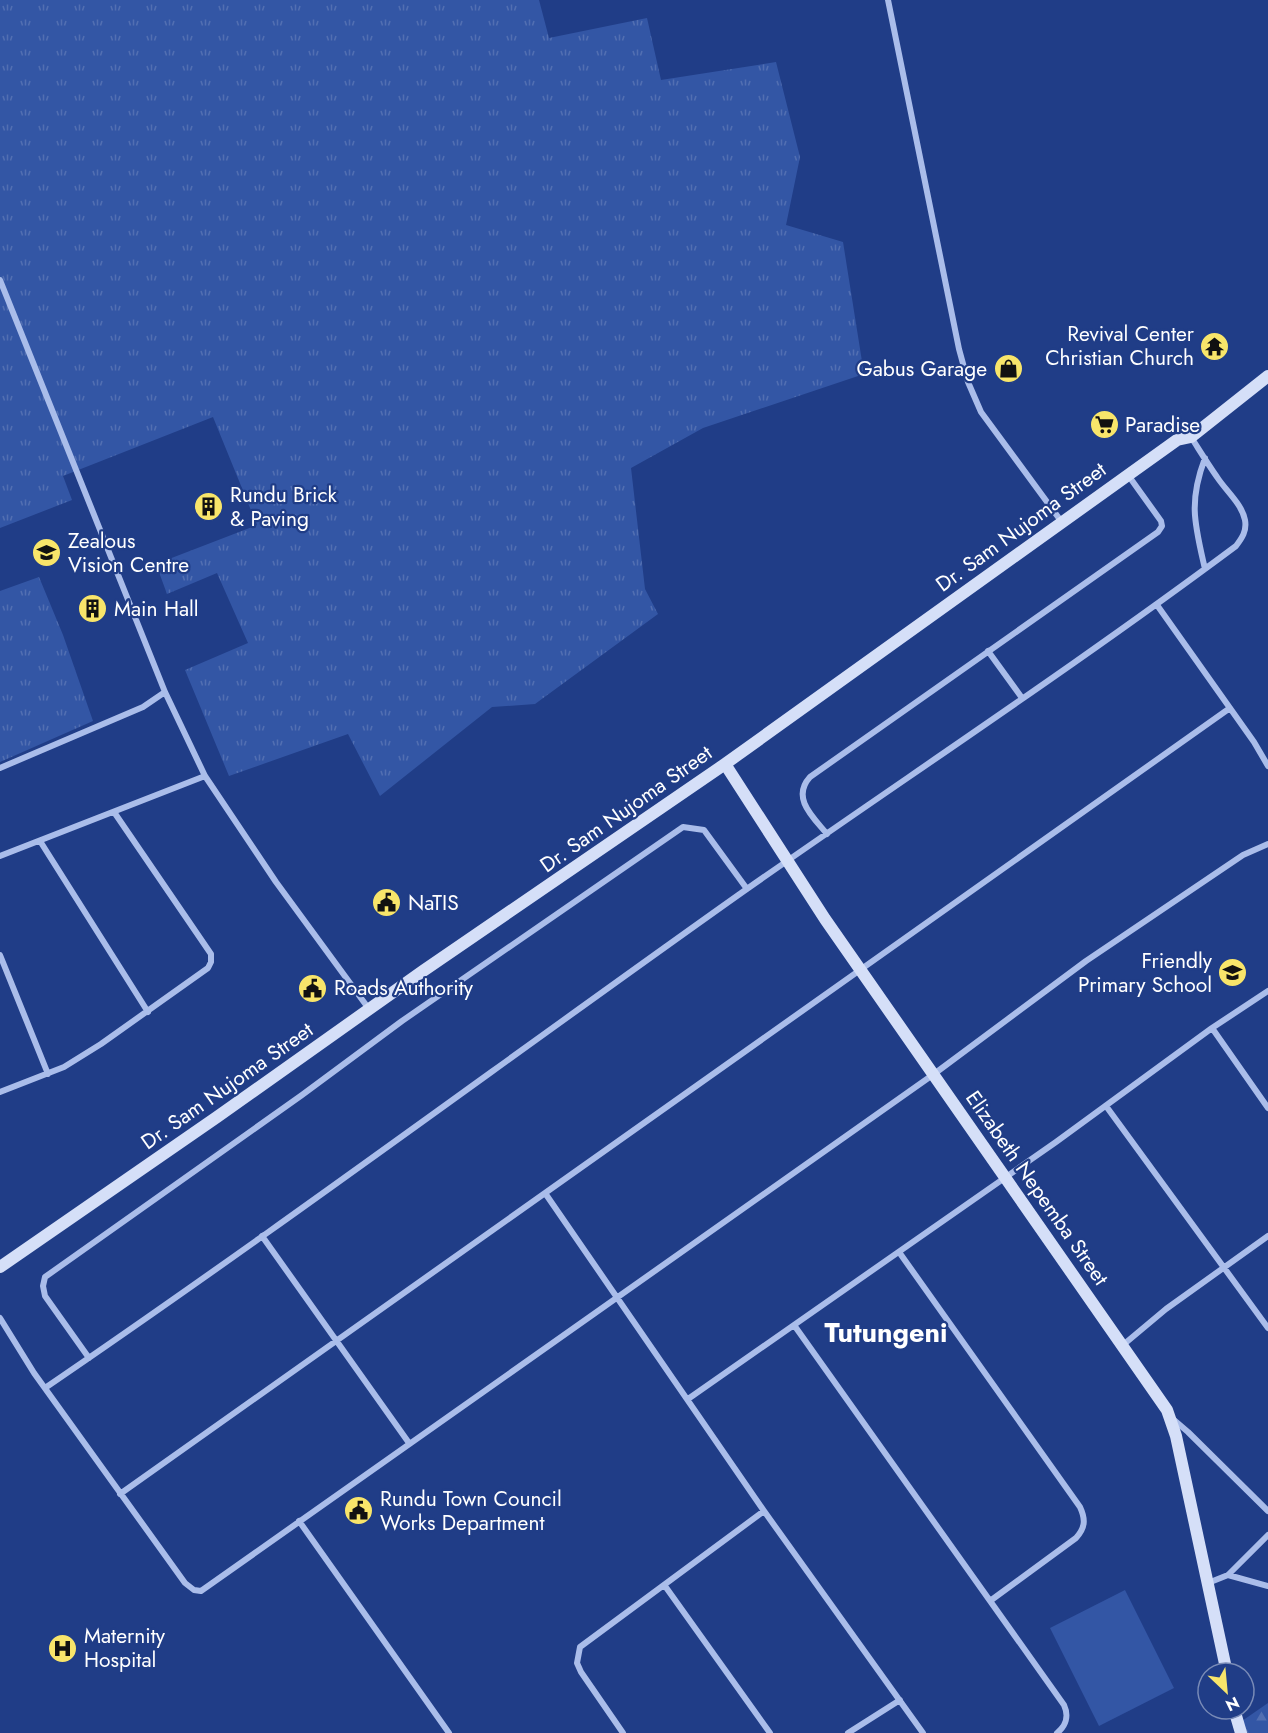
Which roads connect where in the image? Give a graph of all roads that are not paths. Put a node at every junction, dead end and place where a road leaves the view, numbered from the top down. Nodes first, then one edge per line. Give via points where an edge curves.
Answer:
1 (888, 0) edge
2 (0, 280) edge
3 (1268, 376) edge
4 (1191, 437) junction
5 (1205, 458) junction
6 (1128, 474) junction
7 (1061, 521) junction
8 (1205, 569) junction
9 (1156, 605) junction
10 (988, 651) junction
11 (165, 692) junction
12 (1022, 698) junction
13 (1230, 708) junction
14 (725, 764) junction
15 (1268, 766) edge
16 (0, 768) edge
17 (205, 776) junction
18 (114, 812) junction
19 (827, 834) junction
20 (40, 841) junction
21 (1268, 844) edge
22 (0, 856) edge
23 (788, 861) junction
24 (747, 889) junction
25 (0, 955) edge
26 (861, 970) junction
27 (1268, 991) edge
28 (369, 1009) junction
29 (148, 1012) junction
30 (1212, 1028) junction
31 (48, 1074) junction
32 (934, 1074) junction
33 (0, 1092) edge
34 (1106, 1106) junction
35 (1268, 1108) edge
36 (1005, 1177) junction
37 (545, 1193) junction
38 (262, 1236) junction
39 (1268, 1236) edge
40 (899, 1252) junction
41 (0, 1267) edge
42 (1224, 1268) junction
43 (618, 1295) junction
44 (0, 1318) edge
45 (794, 1325) junction
46 (1268, 1328) edge
47 (336, 1340) junction
48 (1123, 1345) junction
49 (89, 1358) junction
50 (45, 1388) junction
51 (688, 1399) junction
52 (1170, 1418) junction
53 (409, 1443) junction
54 (120, 1494) junction
55 (764, 1511) junction
56 (1268, 1511) edge
57 (299, 1521) junction
58 (1268, 1535) edge
59 (1228, 1575) junction
60 (1208, 1583) junction
61 (665, 1586) junction
62 (1268, 1586) edge
63 (990, 1601) junction
64 (1224, 1661) edge
65 (900, 1700) junction
66 (449, 1733) edge
67 (623, 1733) edge
68 (770, 1733) edge
69 (848, 1733) edge
70 (923, 1733) edge
71 (1057, 1733) edge

1 - 7 street via 958,349 968,382 981,412
2 - 11 street
3 - 4 street, Dr. Sam Nujoma Street
4 - 5 street
4 - 6 street, Dr. Sam Nujoma Street via 1177,440
5 - 8 street via 1194,511
5 - 8 street via 1241,509 1246,528 1236,546
6 - 7 street, Dr. Sam Nujoma Street
6 - 10 street via 1161,521 1158,532
7 - 14 street, Dr. Sam Nujoma Street
8 - 9 street
9 - 12 street
9 - 13 street
10 - 12 street
10 - 19 street via 810,777 802,796
11 - 16 street via 143,707
11 - 17 street
12 - 19 street
13 - 15 street
13 - 26 street
14 - 23 street, Elizabeth Nepemba Street
14 - 28 street, Dr. Sam Nujoma Street
17 - 18 street
17 - 28 street
18 - 20 street
18 - 29 street via 211,954 208,968
19 - 23 street
20 - 22 street
20 - 29 street
21 - 32 street via 1243,855 1086,961
23 - 24 street
23 - 26 street, Elizabeth Nepemba Street
24 - 38 street
24 - 49 street via 704,830 683,827 402,1021 45,1277 45,1296
25 - 31 street
26 - 32 street, Elizabeth Nepemba Street
26 - 37 street
27 - 30 street
28 - 41 street, Dr. Sam Nujoma Street
29 - 31 street
30 - 34 street
30 - 35 street
31 - 33 street
32 - 36 street, Elizabeth Nepemba Street
32 - 43 street
34 - 36 street
34 - 42 street
36 - 40 street
36 - 48 street, Elizabeth Nepemba Street
37 - 43 street
37 - 47 street
38 - 47 street
38 - 49 street
39 - 42 street
40 - 45 street
40 - 63 street via 1084,1516 1085,1525 1076,1538
42 - 46 street
42 - 48 street
43 - 51 street
43 - 53 street
44 - 50 street
45 - 51 street
45 - 63 street
47 - 53 street
47 - 54 street
48 - 52 street, Elizabeth Nepemba Street
49 - 50 street
50 - 54 street
51 - 55 street
52 - 56 street
52 - 60 street, Elizabeth Nepemba Street
53 - 57 street
54 - 57 street via 194,1590 201,1591
55 - 61 street
55 - 65 street
57 - 66 street
58 - 59 street
59 - 60 street
59 - 62 street
60 - 64 street, Elizabeth Nepemba Street
61 - 67 street via 586,1641 577,1655 581,1672
61 - 68 street
63 - 71 street via 1064,1705 1067,1718
65 - 69 street
65 - 70 street

